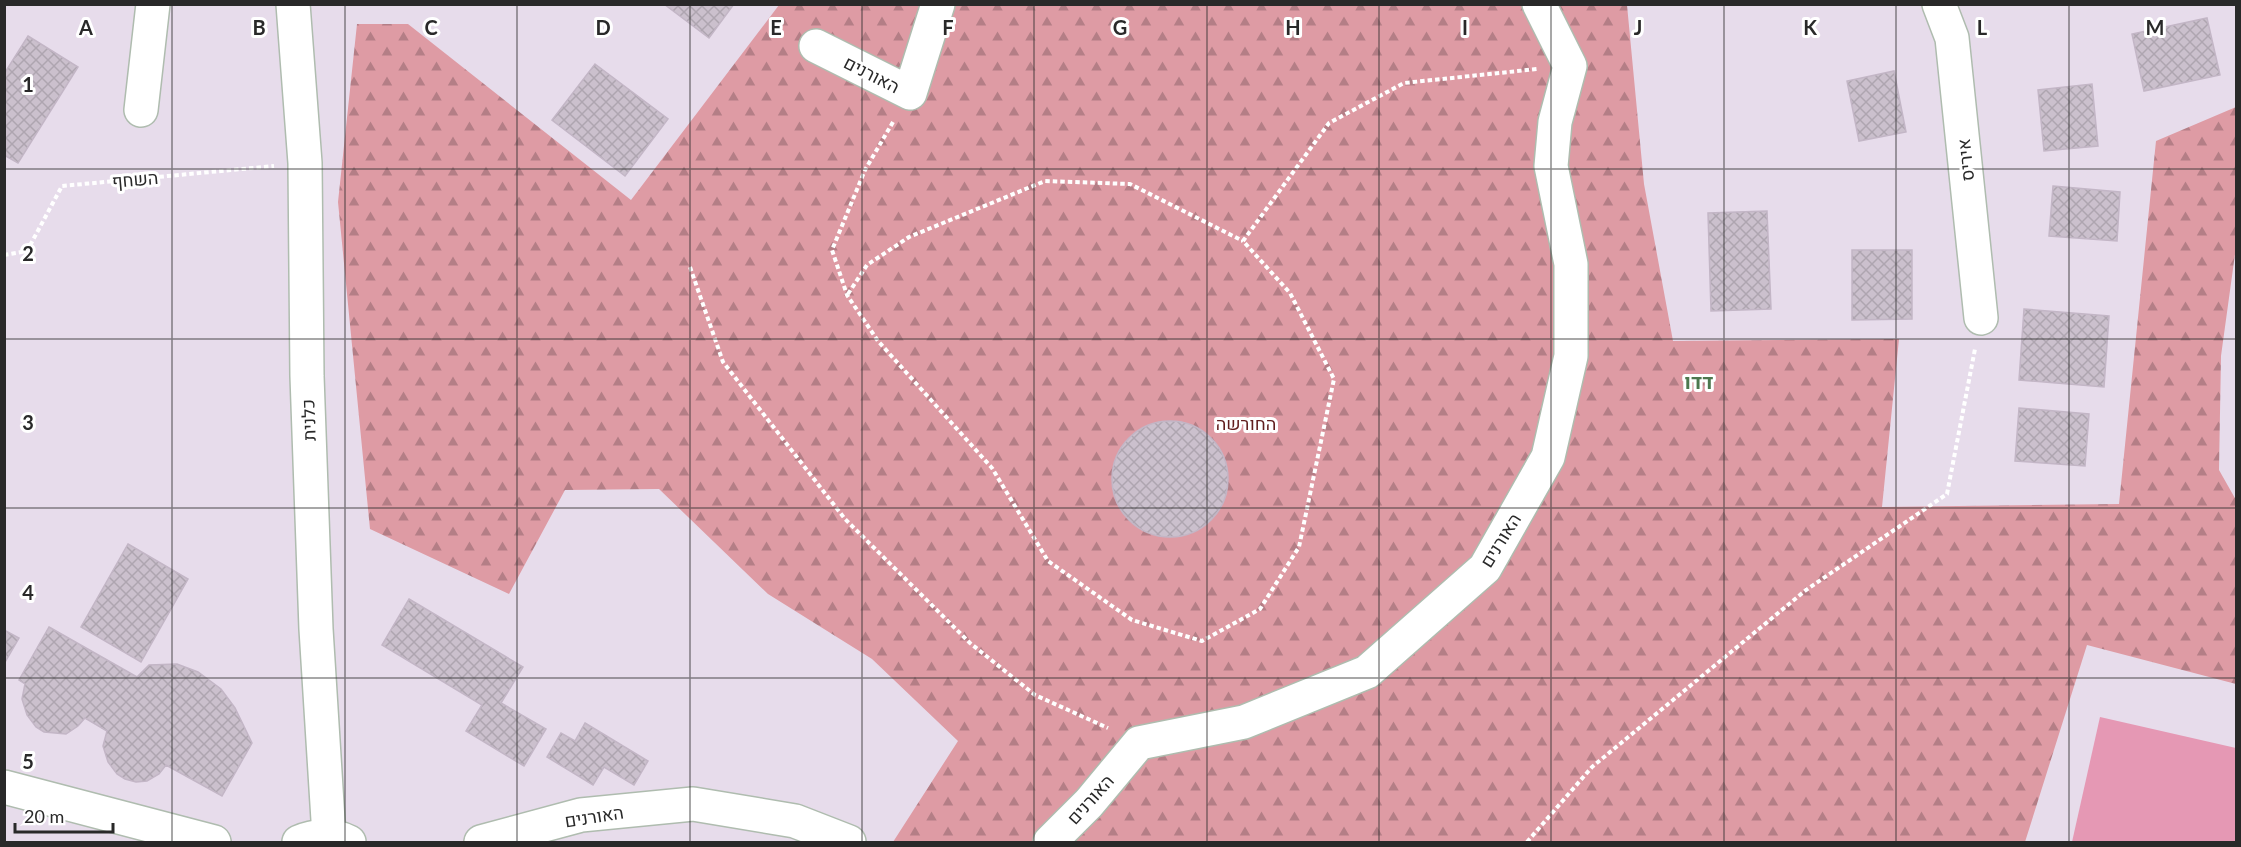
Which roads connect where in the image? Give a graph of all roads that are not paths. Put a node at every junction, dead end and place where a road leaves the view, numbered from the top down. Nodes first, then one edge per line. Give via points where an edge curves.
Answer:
1 (153, 4) edge
2 (293, 4) edge
3 (938, 4) edge
4 (1539, 4) edge
5 (1939, 4) edge
6 (816, 46) dead end
7 (141, 110) dead end
8 (1981, 318) road end
9 (4, 787) edge
10 (326, 840) edge
11 (214, 843) edge
12 (481, 843) edge
13 (849, 843) edge
14 (1050, 843) edge

1 - 7 street
2 - 10 street, כלנית via 305,163 307,387
3 - 6 street, האורנים via 910,93
4 - 14 street, האורנים via 1570,66 1555,122 1551,166 1571,264 1571,356 1548,457 1485,568 1367,672 1244,722 1139,742
5 - 8 street, איריס via 1952,38
9 - 11 street
12 - 13 street, האורנים via 581,815 693,804 795,821

